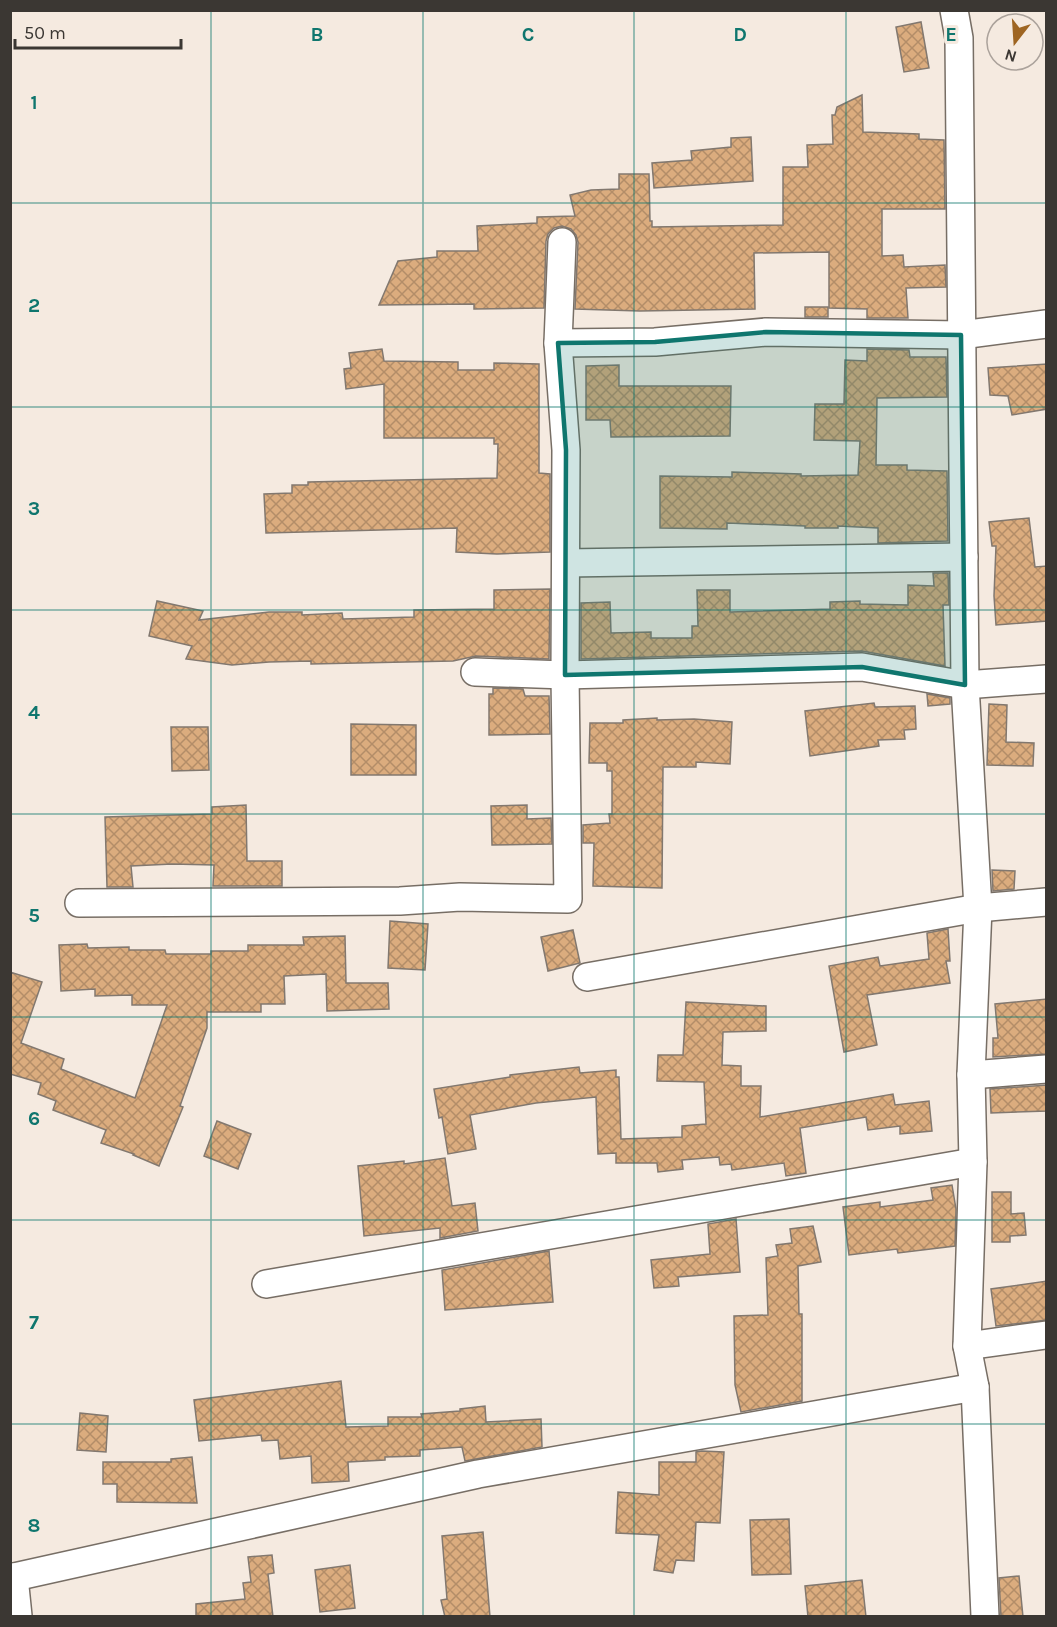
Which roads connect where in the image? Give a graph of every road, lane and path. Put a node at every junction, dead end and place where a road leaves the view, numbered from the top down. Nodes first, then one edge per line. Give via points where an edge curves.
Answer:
1 (954, 10) edge
2 (562, 242) dead end
3 (1047, 324) edge
4 (961, 335) junction
5 (558, 343) junction
6 (964, 557) junction
7 (566, 563) junction
8 (475, 672) dead end
9 (565, 675) junction
10 (1047, 679) edge
11 (965, 685) junction
12 (1047, 902) edge
13 (79, 903) dead end
14 (978, 908) junction
15 (587, 977) dead end
16 (1047, 1069) edge
17 (971, 1075) junction
18 (973, 1162) junction
19 (266, 1284) dead end
20 (1047, 1335) edge
21 (967, 1346) junction
22 (975, 1387) junction
23 (12, 1578) edge
24 (18, 1617) edge
25 (985, 1617) edge

1 - 4 street via 959,38
2 - 5 street
3 - 4 street
4 - 5 street via 766,332 655,342
4 - 6 street
5 - 7 street via 567,450
6 - 7 street
6 - 11 street
7 - 9 street
8 - 9 street
9 - 11 street via 862,667
9 - 13 street via 568,899
10 - 11 street
11 - 14 street
12 - 14 street
14 - 15 street
14 - 17 street
16 - 17 street
17 - 18 street
18 - 19 street
18 - 21 street
20 - 21 street
21 - 22 street
22 - 23 street via 478,1474
22 - 25 street
23 - 24 street

